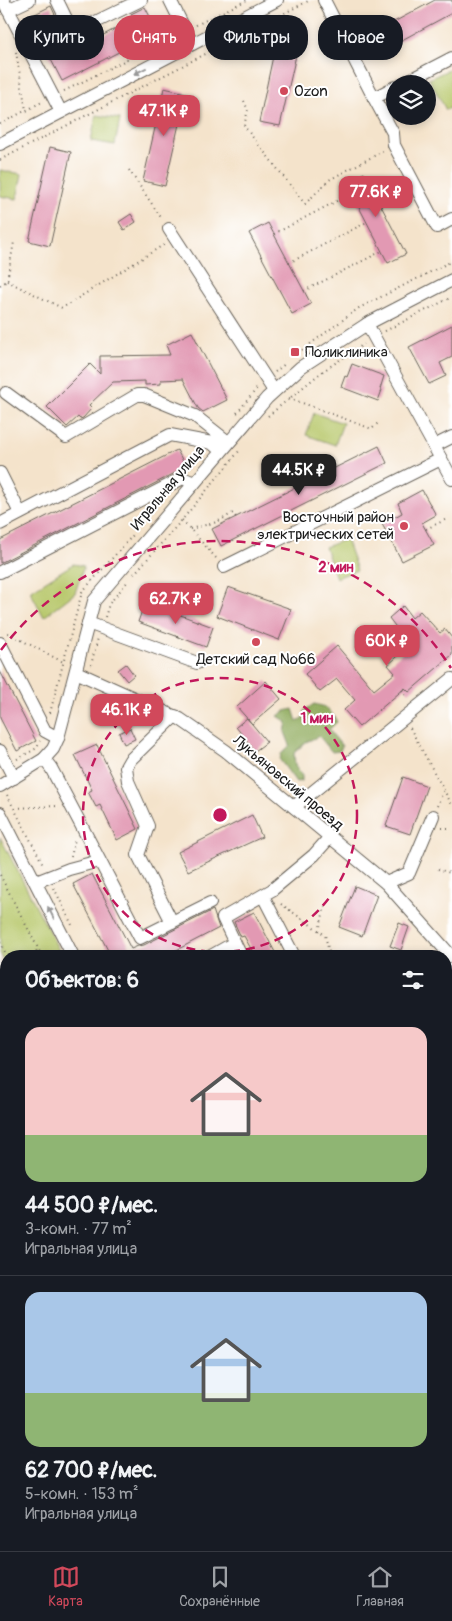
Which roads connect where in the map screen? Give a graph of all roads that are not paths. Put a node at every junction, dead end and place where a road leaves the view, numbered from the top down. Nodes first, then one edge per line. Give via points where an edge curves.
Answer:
1 (29, 0) edge
2 (57, 0) edge
3 (141, 0) edge
4 (170, 0) edge
5 (324, 0) edge
6 (269, 2) edge
7 (5, 5) edge
8 (177, 15) edge
9 (195, 42) edge
10 (452, 58) edge
11 (161, 60) edge
12 (419, 75) edge
13 (386, 92) edge
14 (374, 98) junction
15 (61, 112) junction
16 (0, 144) edge
17 (452, 219) edge
18 (171, 234) road end
19 (452, 280) edge
20 (367, 324) junction
21 (274, 391) junction
22 (6, 393) dead end
23 (452, 437) edge
24 (225, 446) junction
25 (434, 446) junction
26 (441, 459) junction
27 (0, 473) edge
28 (452, 479) edge
29 (194, 483) junction
30 (20, 514) junction
31 (0, 524) edge
32 (224, 567) road end
33 (0, 572) edge
34 (88, 622) junction
35 (4, 638) edge
36 (197, 664) dead end
37 (82, 675) junction
38 (452, 679) edge
39 (175, 716) junction
40 (58, 738) junction
41 (0, 751) edge
42 (44, 759) junction
43 (14, 778) junction
44 (0, 786) edge
45 (294, 807) junction
46 (0, 813) edge
47 (433, 816) road end
48 (330, 837) junction
49 (99, 861) junction
50 (36, 882) junction
51 (386, 883) junction
52 (267, 893) junction
53 (210, 903) dead end
54 (172, 922) junction
55 (234, 943) junction
56 (70, 950) edge
57 (222, 950) edge
58 (237, 950) edge
59 (291, 950) edge
60 (446, 950) edge

1 - 7 street
2 - 3 street via 73,33
4 - 8 street
5 - 14 street
6 - 9 street
7 - 15 street
10 - 12 street
11 -> 15 street
13 - 14 street
14 - 17 street via 393,133 394,145 437,227
15 - 16 street
18 - 21 street
19 - 20 street, Игральная улица
20 - 21 street, Игральная улица via 302,367
20 - 25 street
21 - 24 street, Игральная улица
22 - 24 street via 66,437 144,395 196,416
23 - 25 street
24 - 29 street, Игральная улица
24 - 30 street via 170,435
25 - 26 street
26 - 28 street
26 - 32 street
27 - 30 street
29 - 33 street via 183,478
29 - 34 street, Игральная улица via 94,601
30 - 31 street
34 - 36 street
34 - 37 street, Игральная улица
35 - 40 street via 45,731
37 - 39 street, Лукьяновский проезд
37 - 40 street, Игральная улица
38 - 45 street
39 - 45 street, Лукьяновский проезд via 226,751
39 - 54 street via 126,767 128,781 148,826 138,855
40 - 42 street, Игральная улица
41 - 43 street
42 - 43 street, Игральная улица
42 - 49 street
43 - 44 street, Игральная улица
45 - 48 street, Лукьяновский проезд
46 - 50 street
47 - 51 street via 409,873
48 - 51 street, Лукьяновский проезд
48 - 52 street via 314,855
49 - 50 street
49 - 54 street via 140,938
56 -> 50 street
51 - 60 street, Лукьяновский проезд
52 - 55 street via 223,918
52 - 59 street
53 - 54 street
55 - 57 street
55 - 58 street

